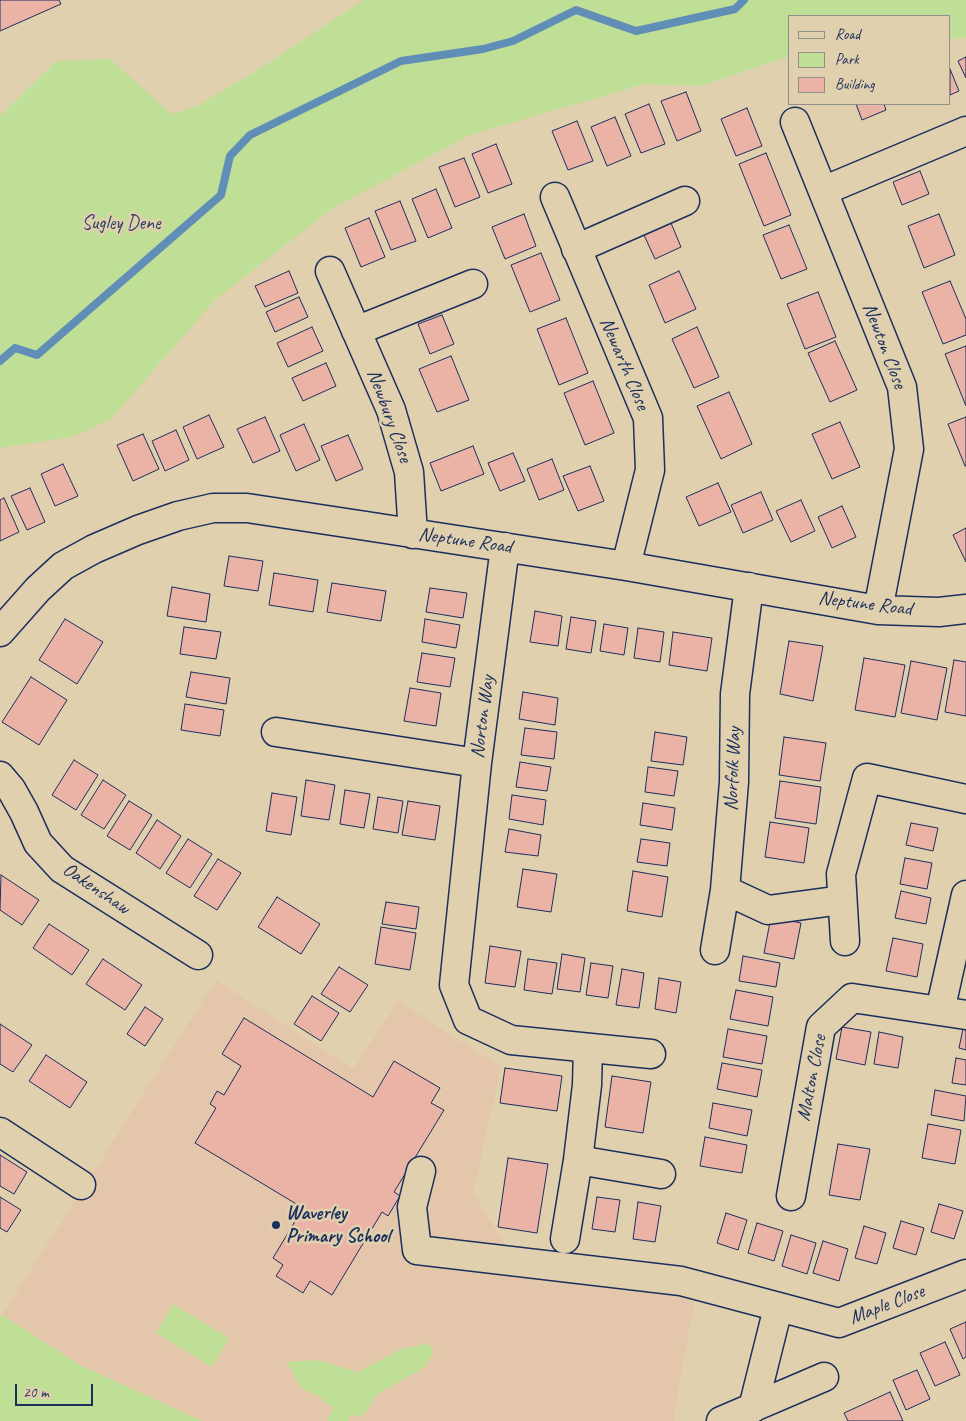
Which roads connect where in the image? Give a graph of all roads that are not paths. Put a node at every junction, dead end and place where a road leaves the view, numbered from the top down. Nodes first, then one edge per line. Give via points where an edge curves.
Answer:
1 (795, 122) dead end
2 (966, 131) edge
3 (823, 191) junction
4 (555, 197) dead end
5 (685, 201) dead end
6 (576, 249) junction
7 (330, 271) dead end
8 (473, 284) dead end
9 (356, 331) junction
10 (413, 534) junction
11 (505, 547) junction
12 (626, 566) junction
13 (750, 587) junction
14 (966, 609) edge
15 (878, 610) junction
16 (0, 632) edge
17 (276, 732) dead end
18 (477, 763) junction
19 (0, 776) edge
20 (966, 799) edge
21 (725, 890) junction
22 (966, 895) edge
23 (842, 900) junction
24 (846, 941) dead end
25 (715, 950) dead end
26 (198, 955) dead end
27 (940, 1011) junction
28 (966, 1015) edge
29 (588, 1048) junction
30 (652, 1054) dead end
31 (0, 1132) edge
32 (578, 1160) junction
33 (421, 1171) dead end
34 (661, 1174) dead end
35 (81, 1185) dead end
36 (790, 1196) dead end
37 (565, 1239) dead end
38 (966, 1274) edge
39 (778, 1308) junction
40 (824, 1377) dead end
41 (753, 1408) junction
42 (721, 1421) edge

1 - 3 street, Newton Close
2 - 3 street
3 - 15 street, Newton Close via 902,387 909,449
4 - 6 street, Newarth Close
5 - 6 street
6 - 12 street, Newarth Close via 648,418 650,470
7 - 9 street, Newbury Close
8 - 9 street
9 - 10 street, Newbury Close via 391,410 409,472
10 - 11 street, Neptune Road
10 - 16 street, Neptune Road via 247,508 213,508 178,516 94,549 63,566
11 - 12 street, Neptune Road
11 - 18 street, Norton Way
12 - 13 street, Neptune Road
13 - 15 street, Neptune Road
13 - 21 street, Norfolk Way via 734,694 734,782
14 - 15 street, Neptune Road via 939,612
17 - 18 street
18 - 29 street, Norton Way via 454,985 468,1020 511,1040
19 - 26 street, Oakenshaw via 24,812 38,843 62,869
20 - 23 street via 867,778 840,874
21 - 23 street via 768,910
21 - 25 street, Norfolk Way
22 - 27 street
23 - 24 street
27 - 28 street, Malton Close
27 - 36 street, Malton Close via 852,998 821,1027
29 - 30 street, Norton Way
29 - 32 street
31 - 35 street
32 - 34 street
32 - 37 street
33 - 39 street, Maple Close via 412,1207 417,1250 681,1281
38 - 39 street, Maple Close via 839,1323
39 - 41 street
40 - 41 street
41 - 42 street

